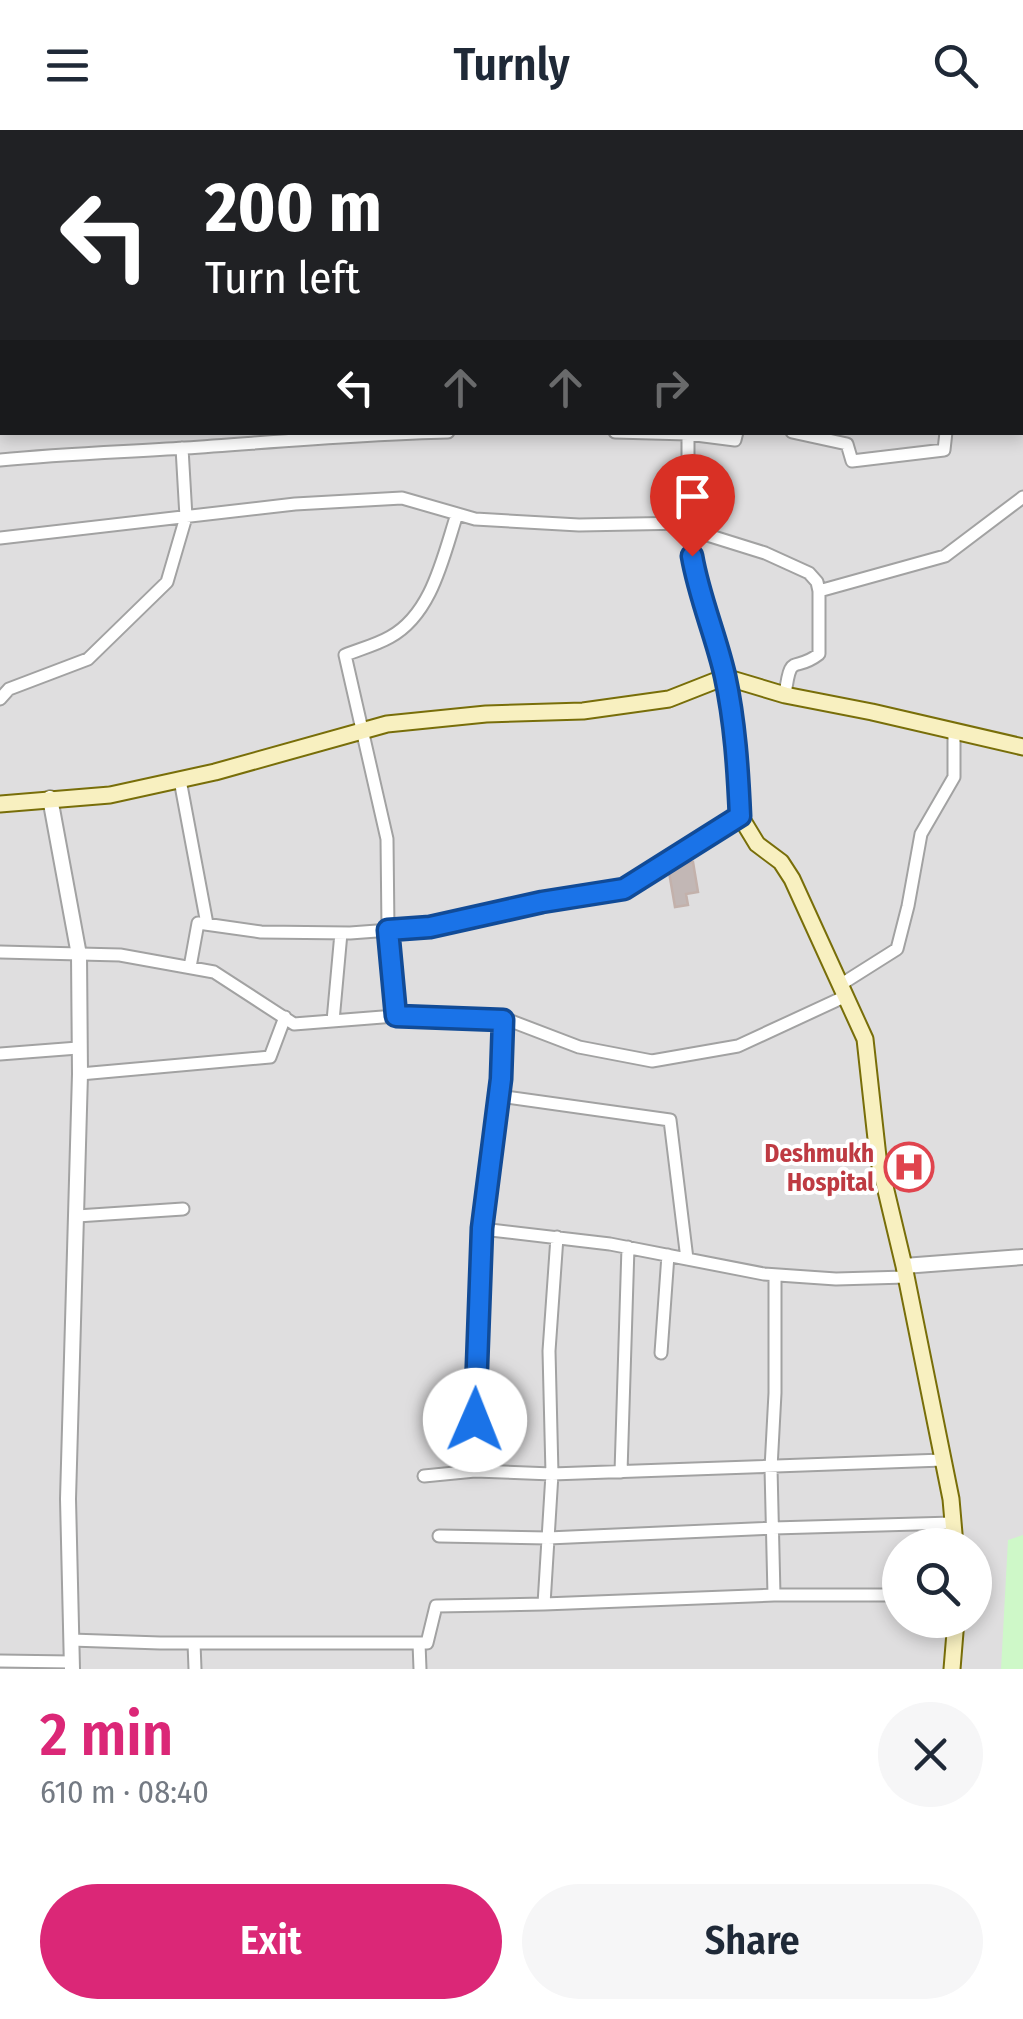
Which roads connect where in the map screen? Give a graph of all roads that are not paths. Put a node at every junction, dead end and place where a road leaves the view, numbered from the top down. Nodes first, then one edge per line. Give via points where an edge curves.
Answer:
1 (369, 435) edge
2 (688, 435) edge
3 (701, 435) edge
4 (736, 435) edge
5 (806, 435) edge
6 (946, 435) edge
7 (182, 448) junction
8 (0, 460) edge
9 (1023, 498) edge
10 (457, 514) junction
11 (186, 517) junction
12 (688, 526) junction
13 (0, 538) edge
14 (820, 591) junction
15 (725, 677) junction
16 (786, 695) junction
17 (0, 699) edge
18 (364, 730) junction
19 (954, 731) junction
20 (1023, 747) edge
21 (180, 780) junction
22 (50, 798) junction
23 (0, 804) edge
24 (740, 816) junction
25 (206, 924) junction
26 (388, 930) junction
27 (342, 933) junction
28 (0, 952) edge
29 (78, 955) junction
30 (190, 967) junction
31 (843, 990) junction
32 (396, 1016) junction
33 (284, 1017) junction
34 (334, 1020) junction
35 (503, 1020) junction
36 (78, 1048) junction
37 (0, 1054) edge
38 (80, 1074) junction
39 (499, 1096) junction
40 (184, 1210) dead end
41 (77, 1216) junction
42 (482, 1228) junction
43 (557, 1237) junction
44 (628, 1247) junction
45 (668, 1255) junction
46 (1023, 1257) edge
47 (688, 1258) junction
48 (904, 1271) junction
49 (775, 1274) junction
50 (661, 1353) dead end
51 (942, 1460) junction
52 (771, 1468) junction
53 (475, 1470) junction
54 (622, 1472) junction
55 (552, 1474) junction
56 (424, 1476) dead end
57 (953, 1524) junction
58 (773, 1528) junction
59 (953, 1528) edge
60 (439, 1536) dead end
61 (548, 1538) junction
62 (774, 1594) junction
63 (882, 1595) edge
64 (544, 1604) junction
65 (955, 1638) edge
66 (71, 1640) junction
67 (194, 1643) junction
68 (418, 1643) junction
69 (0, 1661) edge
70 (72, 1665) edge
71 (195, 1669) edge
72 (420, 1669) edge
73 (952, 1669) edge

1 - 7 street
2 - 12 street
3 - 4 street
5 - 6 street via 846,444 852,462 944,450
7 - 8 street
7 - 11 street
9 - 14 street via 944,556
10 - 11 street via 402,498
10 - 12 street
10 - 18 street via 416,616 391,637 345,656
11 - 13 street
11 - 17 street via 167,582 88,659 9,689
12 - 14 street via 808,573
12 - 15 street
14 - 16 street via 819,654 792,666
15 - 16 main road
15 - 18 main road via 669,699
15 - 24 main road
16 - 19 main road
18 - 21 main road
18 - 26 street via 386,838
19 - 20 main road
19 - 31 street via 954,777 921,834 897,948
21 - 22 main road via 110,796
21 - 25 street
22 - 23 main road
22 - 29 street
24 - 26 street via 624,889
24 - 31 main road via 757,844 782,862
25 - 27 street
25 - 30 street via 198,923
26 - 27 street
26 - 32 street
27 - 34 street
28 - 29 street
29 - 30 street
29 - 36 street
30 - 33 street via 214,972
31 - 35 street via 738,1046 652,1060 579,1047
31 - 48 main road via 866,1038 878,1157
32 - 34 street
32 - 35 street
33 - 34 street via 294,1024
33 - 38 street via 270,1057
35 - 39 street
36 - 37 street
36 - 38 street
38 - 41 street
39 - 42 street
39 - 47 street via 670,1120
40 - 41 street
41 - 66 street
42 - 43 street
42 - 53 street
43 - 44 street
43 - 55 street via 549,1351
44 - 45 street
44 - 54 street
45 - 47 street
45 - 50 street
46 - 48 street
47 - 49 street
48 - 49 street via 836,1279
48 - 51 main road
49 - 52 street
51 - 52 street
51 - 57 main road
52 - 54 street
52 - 58 street
53 - 55 street
53 - 56 street
54 - 55 street
55 - 61 street
57 - 58 street
57 - 59 main road
58 - 61 street
58 - 62 street
60 - 61 street
61 - 64 street
62 - 63 street
62 - 64 street
64 - 68 street via 436,1606 427,1644
65 - 73 main road
66 - 67 street
66 - 70 street
67 - 68 street
67 - 71 street
68 - 72 street
69 - 70 street

